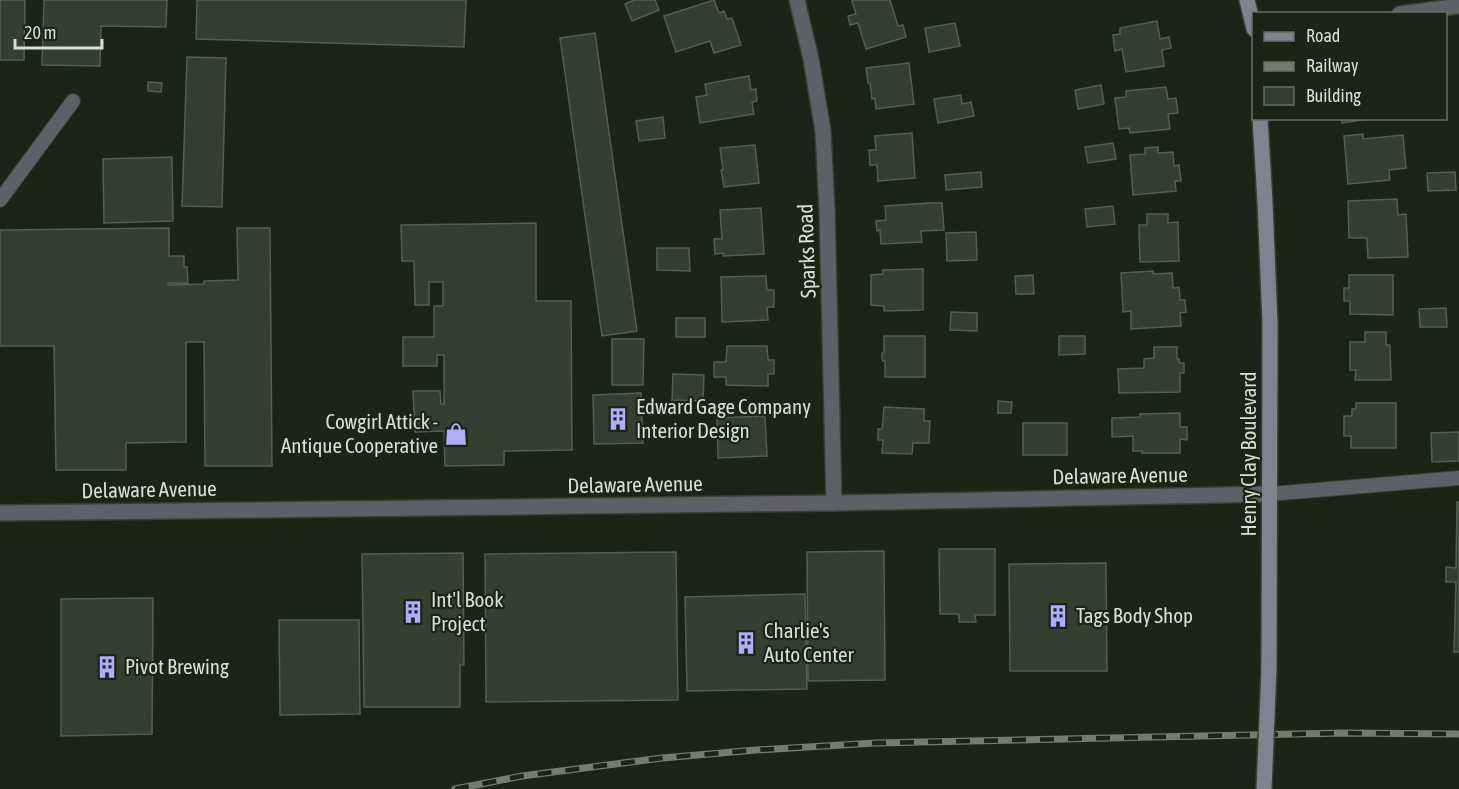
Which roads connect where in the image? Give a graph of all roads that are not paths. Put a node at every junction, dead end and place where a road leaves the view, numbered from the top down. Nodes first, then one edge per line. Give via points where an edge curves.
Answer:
1 (797, 0) edge
2 (1248, 0) edge
3 (1459, 6) edge
4 (1415, 12) edge
5 (1252, 19) edge
6 (73, 101) dead end
7 (1260, 120) edge
8 (0, 200) edge
9 (1459, 478) edge
10 (1269, 494) junction
11 (834, 503) junction
12 (0, 513) edge
13 (1264, 789) edge

1 - 11 street, Sparks Road via 823,131
2 - 5 street
3 - 4 street
6 - 8 lane
7 - 10 street, Henry Clay Boulevard via 1270,323
9 - 10 lane
10 - 11 street, Delaware Avenue
10 - 13 street, Henry Clay Boulevard, bridge
11 - 12 street, Delaware Avenue

